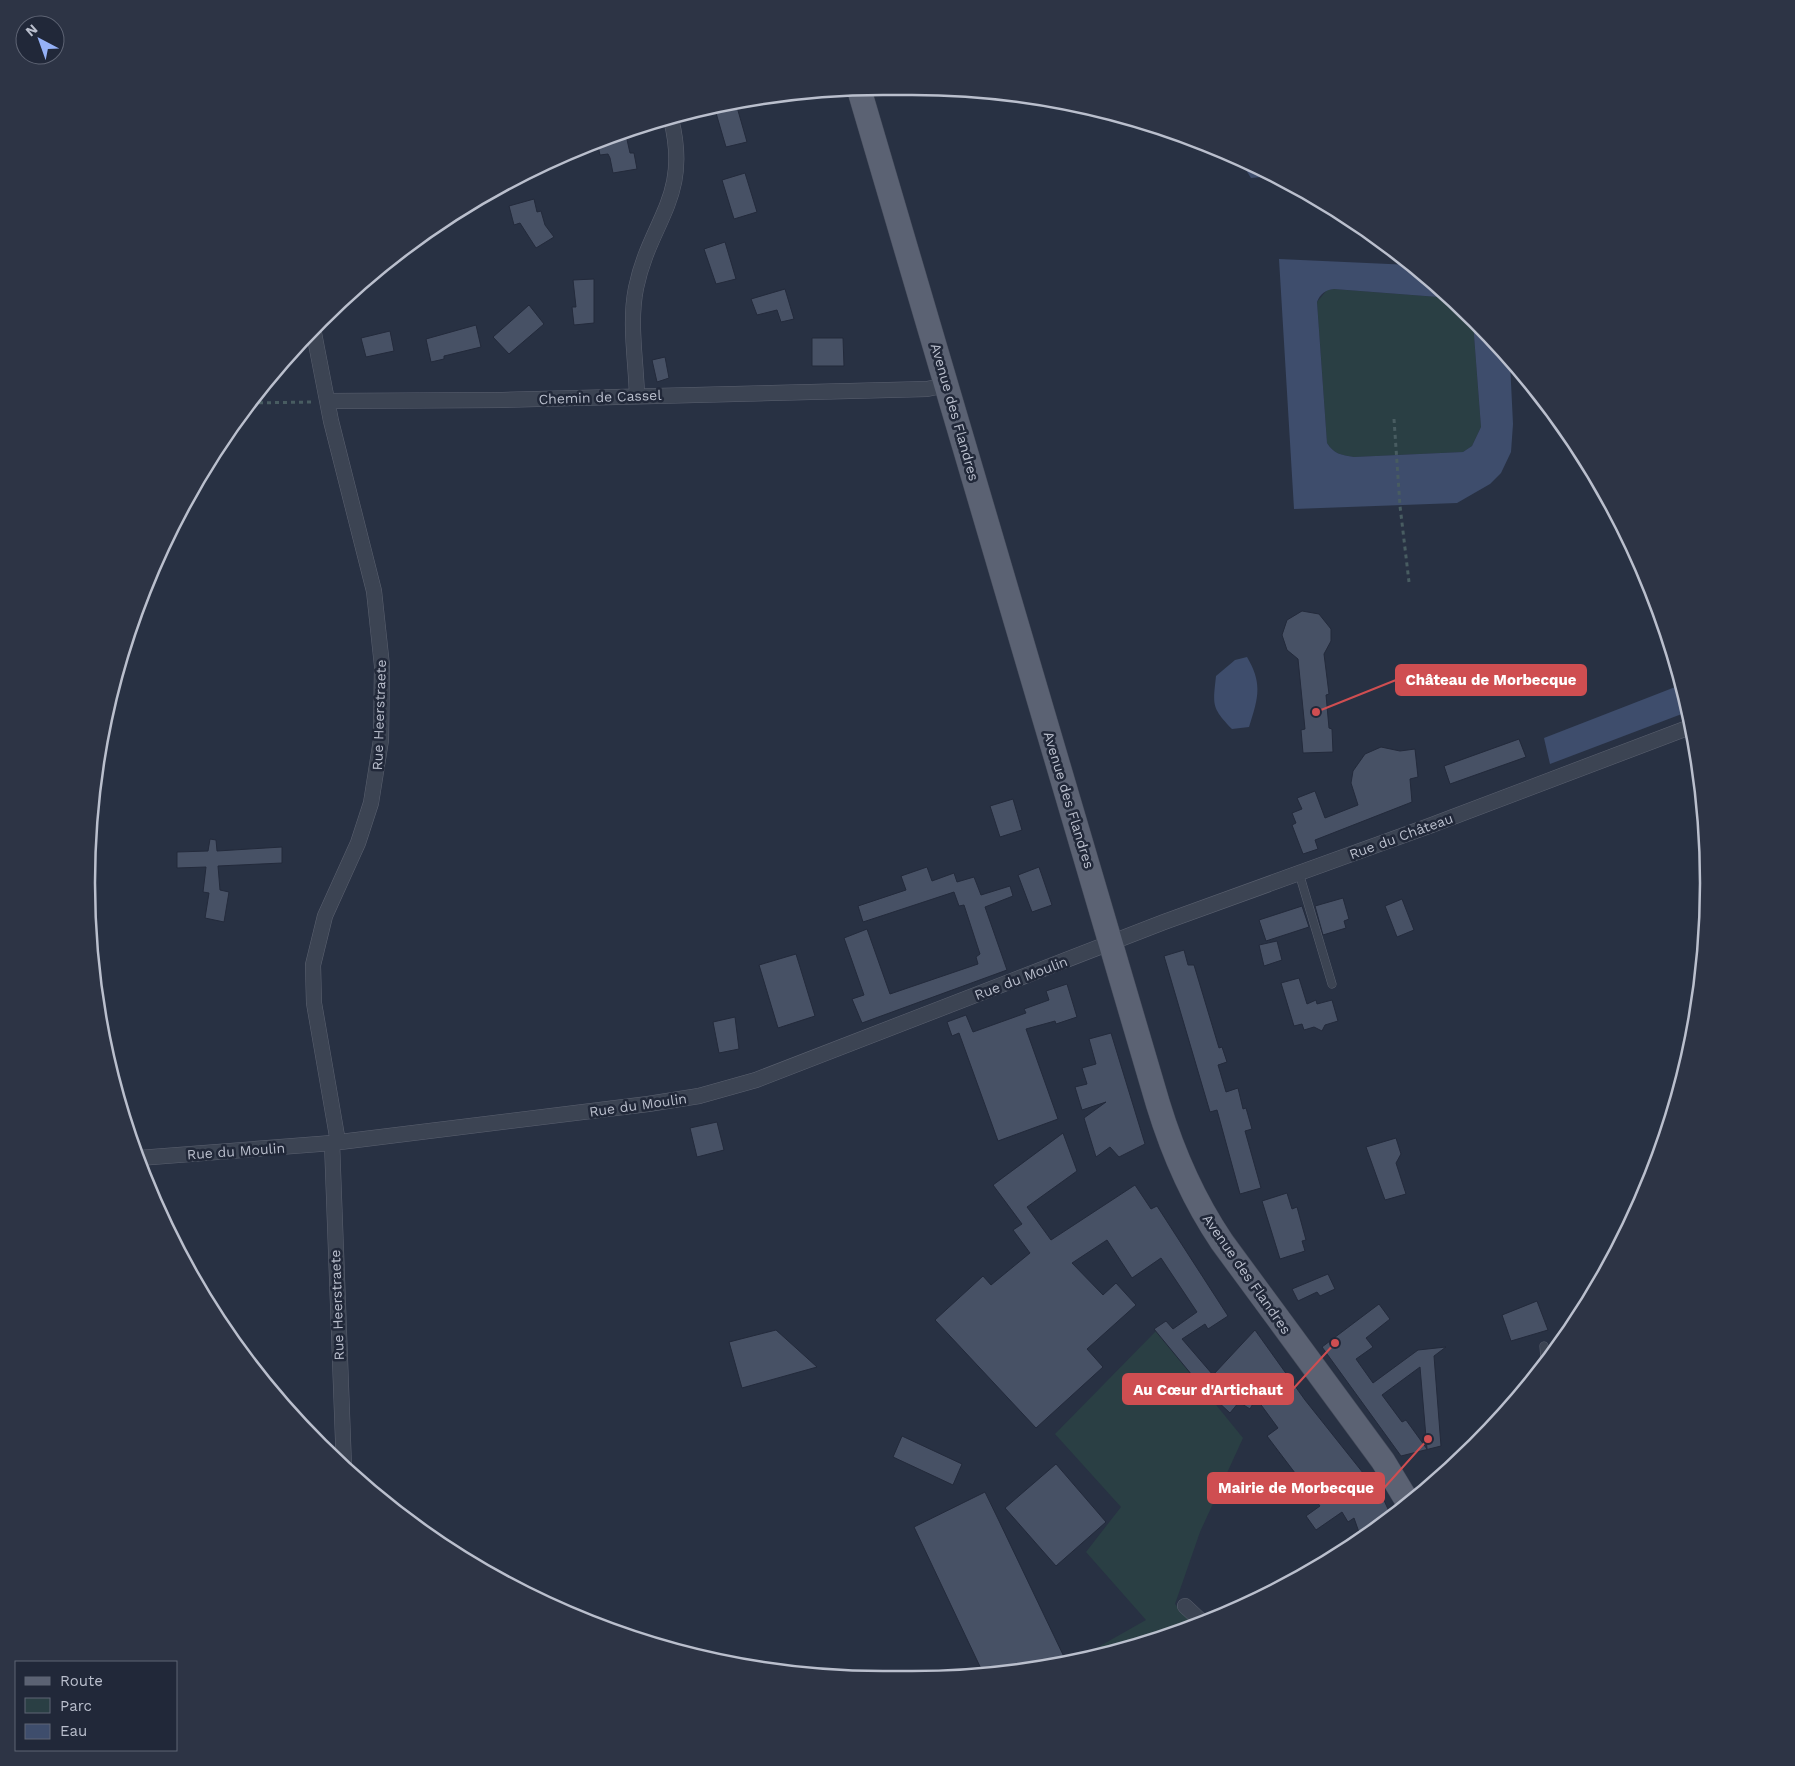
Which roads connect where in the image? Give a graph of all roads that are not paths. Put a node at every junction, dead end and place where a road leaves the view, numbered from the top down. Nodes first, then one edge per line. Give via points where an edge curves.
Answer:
1 (861, 96) edge
2 (671, 124) edge
3 (315, 338) edge
4 (947, 385) junction
5 (637, 396) junction
6 (327, 401) junction
7 (1685, 729) edge
8 (1299, 873) junction
9 (1112, 943) junction
10 (1332, 984) dead end
11 (335, 1142) junction
12 (145, 1158) edge
13 (1544, 1346) dead end
14 (1545, 1352) edge
15 (344, 1457) edge
16 (1405, 1497) edge
17 (1185, 1606) dead end
18 (1196, 1617) edge

1 - 4 main road, Avenue des Flandres
2 - 5 street via 676,147 674,189 642,266 634,300
3 - 6 street, Rue Heerstraete
4 - 5 street, Chemin de Cassel via 927,389
4 - 9 main road, Avenue des Flandres
5 - 6 street, Chemin de Cassel
6 - 11 street, Rue Heerstraete via 371,575 382,666 381,740 371,802 358,843 325,916 312,965 314,1003
7 - 8 street, Rue du Château
8 - 9 street, Rue du Château
8 - 10 lane
9 - 11 street, Rue du Moulin via 756,1080 718,1091 648,1104
9 - 16 main road, Avenue des Flandres via 1164,1123 1200,1206 1231,1256 1383,1461
11 - 12 street, Rue du Moulin
11 - 15 street, Rue Heerstraete
13 - 14 lane
17 - 18 street

